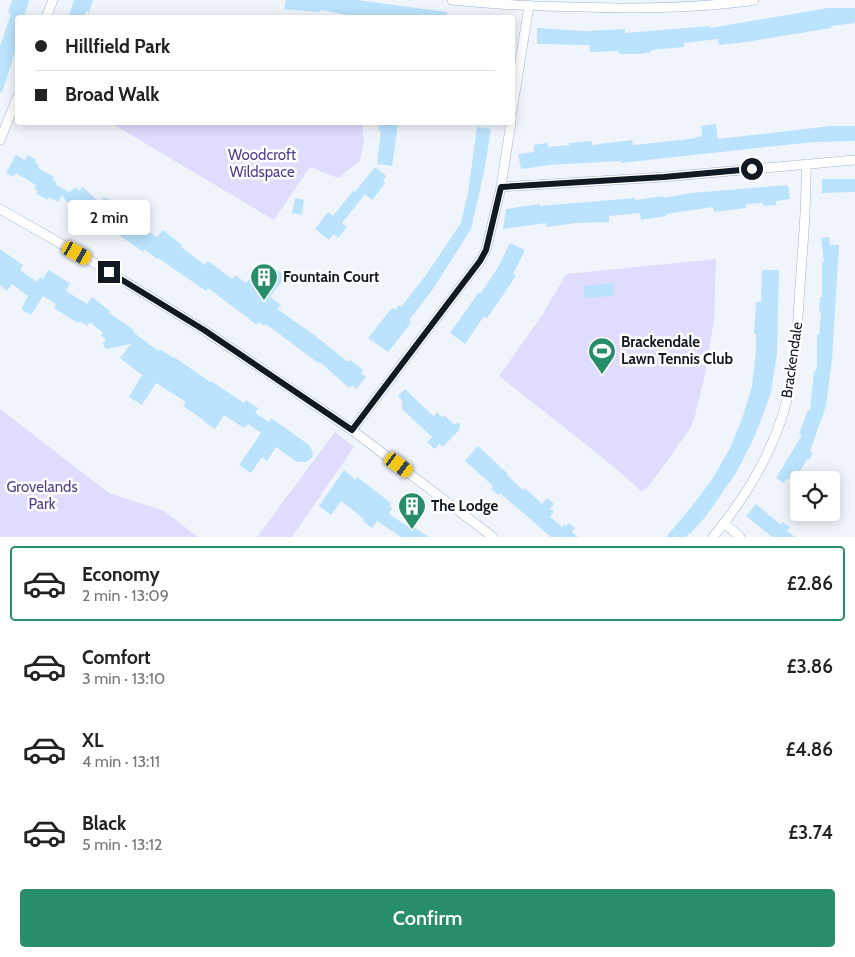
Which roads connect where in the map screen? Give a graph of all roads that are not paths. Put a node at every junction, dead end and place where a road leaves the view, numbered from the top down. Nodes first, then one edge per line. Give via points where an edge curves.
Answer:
1 (53, 0) edge
2 (452, 0) edge
3 (754, 0) edge
4 (529, 6) junction
5 (47, 15) edge
6 (515, 92) edge
7 (15, 103) edge
8 (511, 125) edge
9 (0, 140) edge
10 (855, 160) edge
11 (806, 164) junction
12 (501, 187) junction
13 (0, 209) edge
14 (352, 430) junction
15 (724, 524) junction
16 (493, 537) edge
17 (713, 537) edge
18 (740, 537) edge

1 - 5 street
2 - 4 street
3 - 4 street via 673,8
4 - 6 street
7 - 9 street
8 - 12 street
10 - 11 street
11 - 12 street
11 - 15 street, Brackendale via 792,376 773,442
12 - 14 street via 486,250 480,261
13 - 14 street via 204,330
14 - 16 street
15 - 17 street, Brackendale
15 - 18 street

